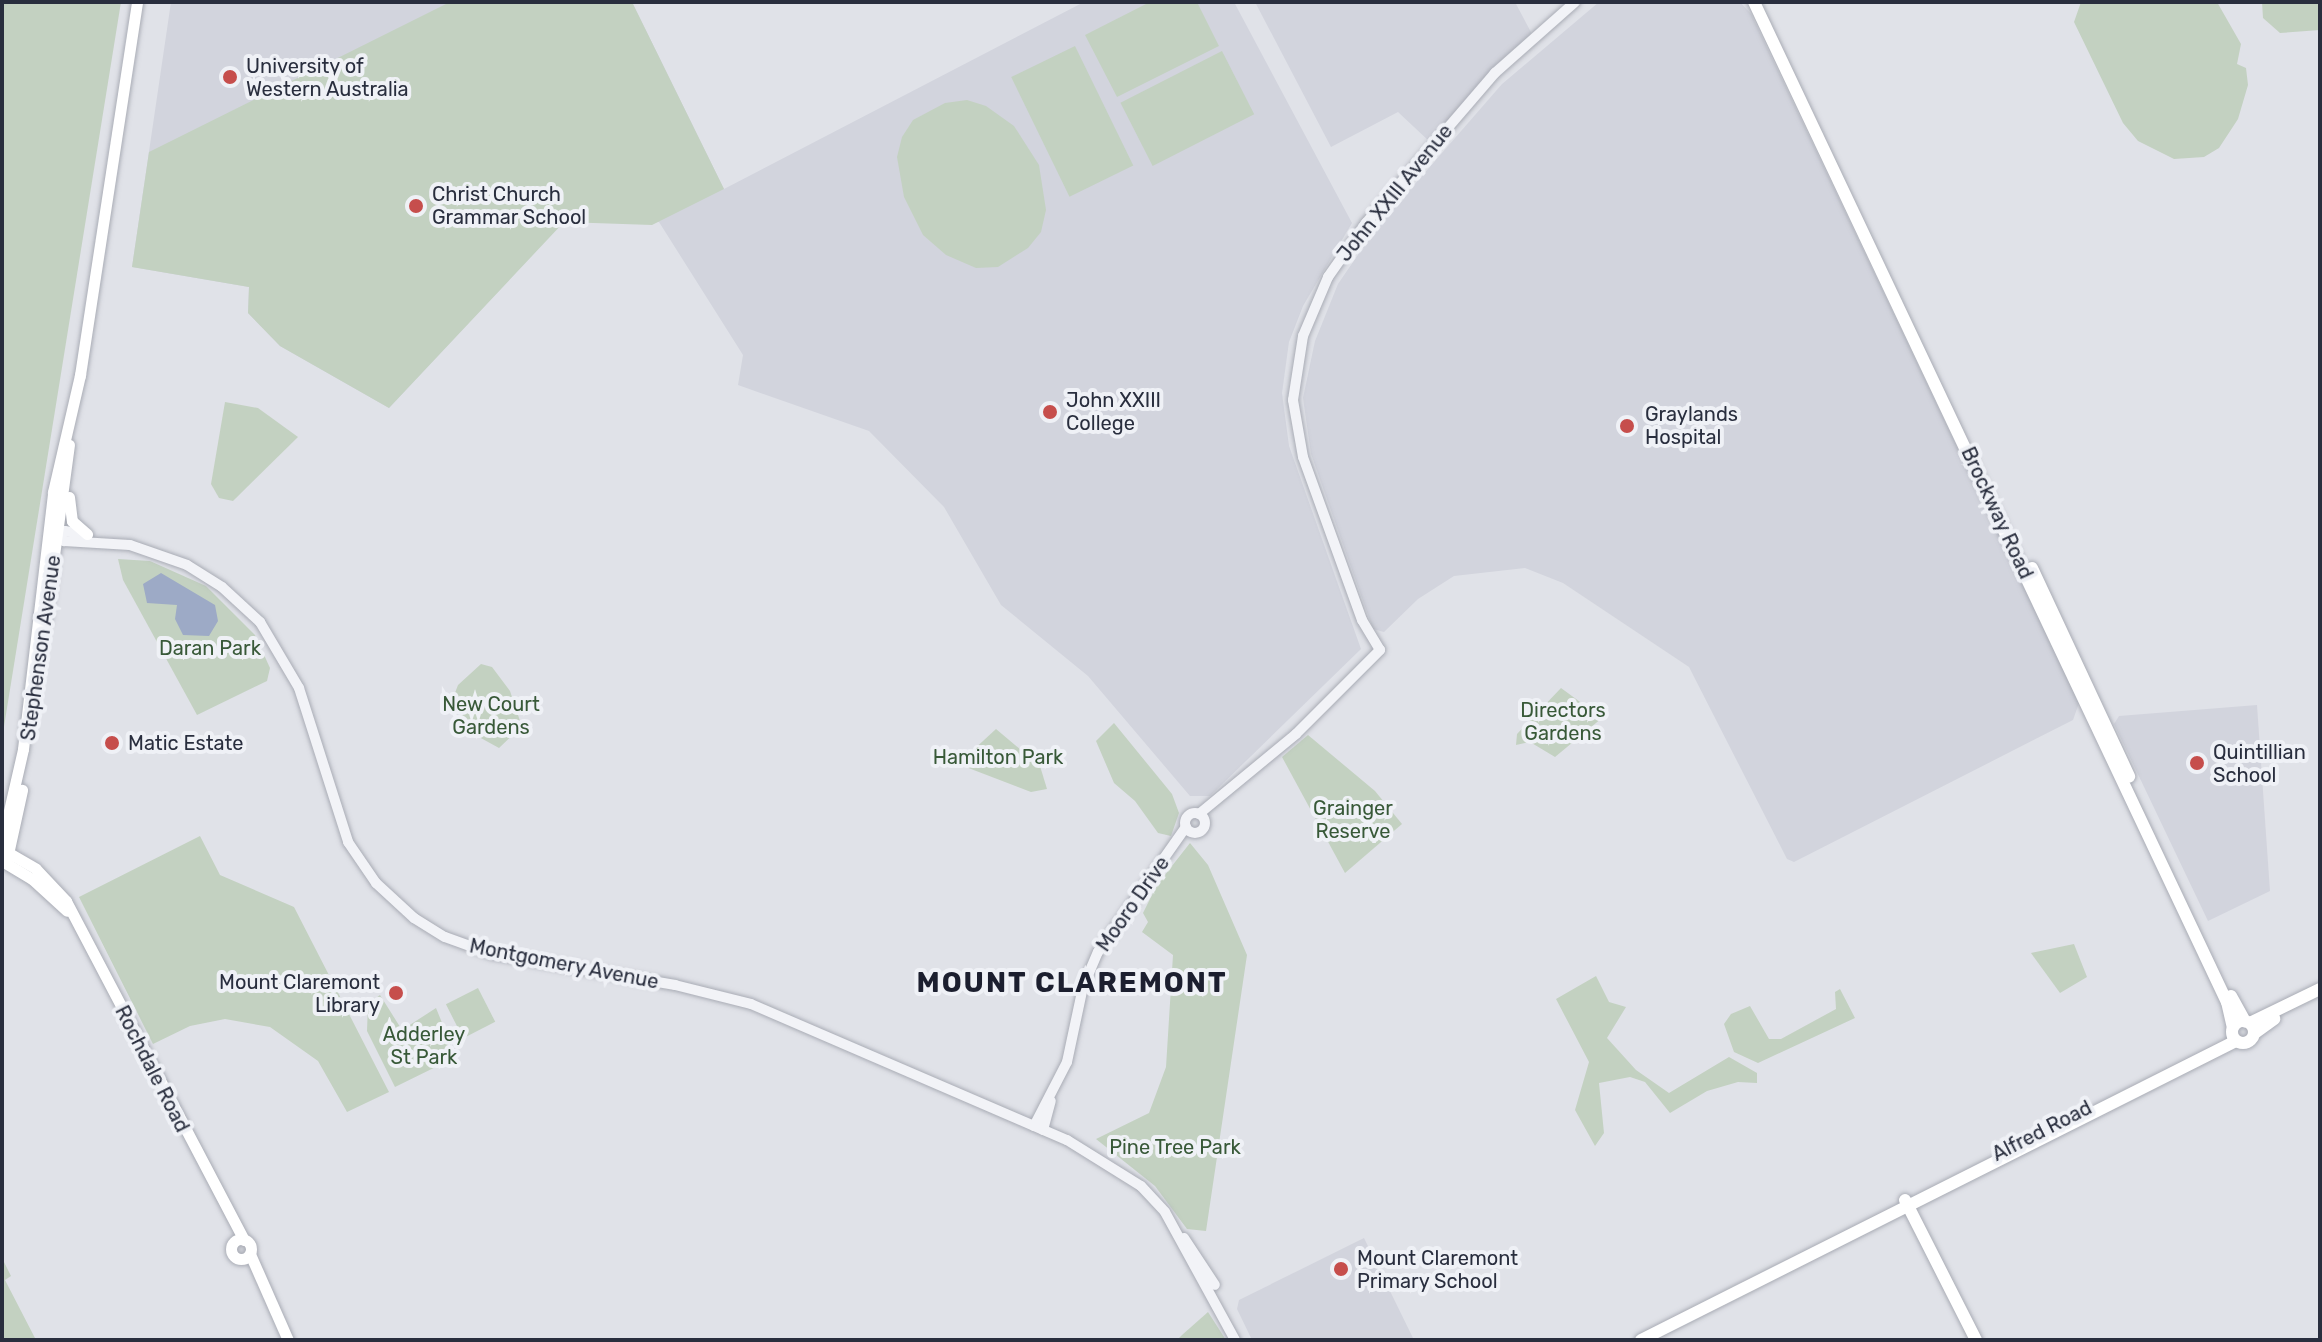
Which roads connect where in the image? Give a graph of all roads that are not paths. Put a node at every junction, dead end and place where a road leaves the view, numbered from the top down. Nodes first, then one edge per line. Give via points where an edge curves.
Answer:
1 (137, 2) edge
2 (1575, 2) edge
3 (1754, 2) edge
4 (1762, 2) edge
5 (70, 431) junction
6 (69, 454) junction
7 (50, 516) junction
8 (57, 532) junction
9 (87, 534) junction
10 (100, 541) junction
11 (40, 595) junction
12 (1380, 650) joint
13 (1202, 818) junction
14 (4, 828) edge
15 (1189, 830) junction
16 (2, 841) edge
17 (5, 856) edge
18 (2320, 989) edge
19 (2320, 996) edge
20 (2242, 1029) junction
21 (1039, 1128) junction
22 (1907, 1203) junction
23 (239, 1242) junction
24 (246, 1256) junction
25 (1227, 1317) junction
26 (288, 1340) edge
27 (1235, 1340) edge
28 (1242, 1340) edge
29 (1641, 1340) edge
30 (1976, 1340) edge

1 - 5 main road, Stephenson Avenue
2 - 12 street, John XXIII Avenue via 1495,73 1366,223 1328,277 1303,336 1293,400 1303,457 1362,620
3 - 20 main road, Brockway Road
4 - 20 main road, Brockway Road
5 - 6 main road, Stephenson Avenue
5 - 7 main road, Stephenson Avenue
6 - 8 main road, Stephenson Avenue
6 - 9 main road via 69,511 74,526
7 - 8 street
7 - 11 main road, Stephenson Avenue
8 - 9 street, Montgomery Avenue
8 - 10 street, Montgomery Avenue via 64,541
8 - 11 street via 48,545
8 - 17 main road, Stephenson Avenue via 38,688
9 - 10 street, Montgomery Avenue
10 - 21 street, Montgomery Avenue via 152,551 187,565 222,587 260,622 299,688 348,842 386,893 433,931 492,954 675,985 751,1004
11 - 14 main road, Stephenson Avenue via 23,749
12 - 13 street, Mooro Drive
13 - 15 street, Mooro Drive via 1201,832
13 - 15 street, Mooro Drive via 1188,817
14 - 16 main road, Stephenson Avenue
15 - 21 street, Mooro Drive via 1106,939 1090,969 1071,1050
17 - 23 main road, Rochdale Road via 73,917
18 - 20 main road, Alfred Road
19 - 20 main road, Alfred Road
20 - 22 main road, Alfred Road
21 - 25 street, Montgomery Avenue via 1141,1186 1202,1261
22 - 29 main road, Alfred Road
22 - 30 main road
23 - 24 main road, Rochdale Road
23 - 24 main road, Rochdale Road via 232,1253
24 - 26 main road, Rochdale Road
25 - 27 street, Montgomery Avenue
25 - 28 street, Montgomery Avenue

